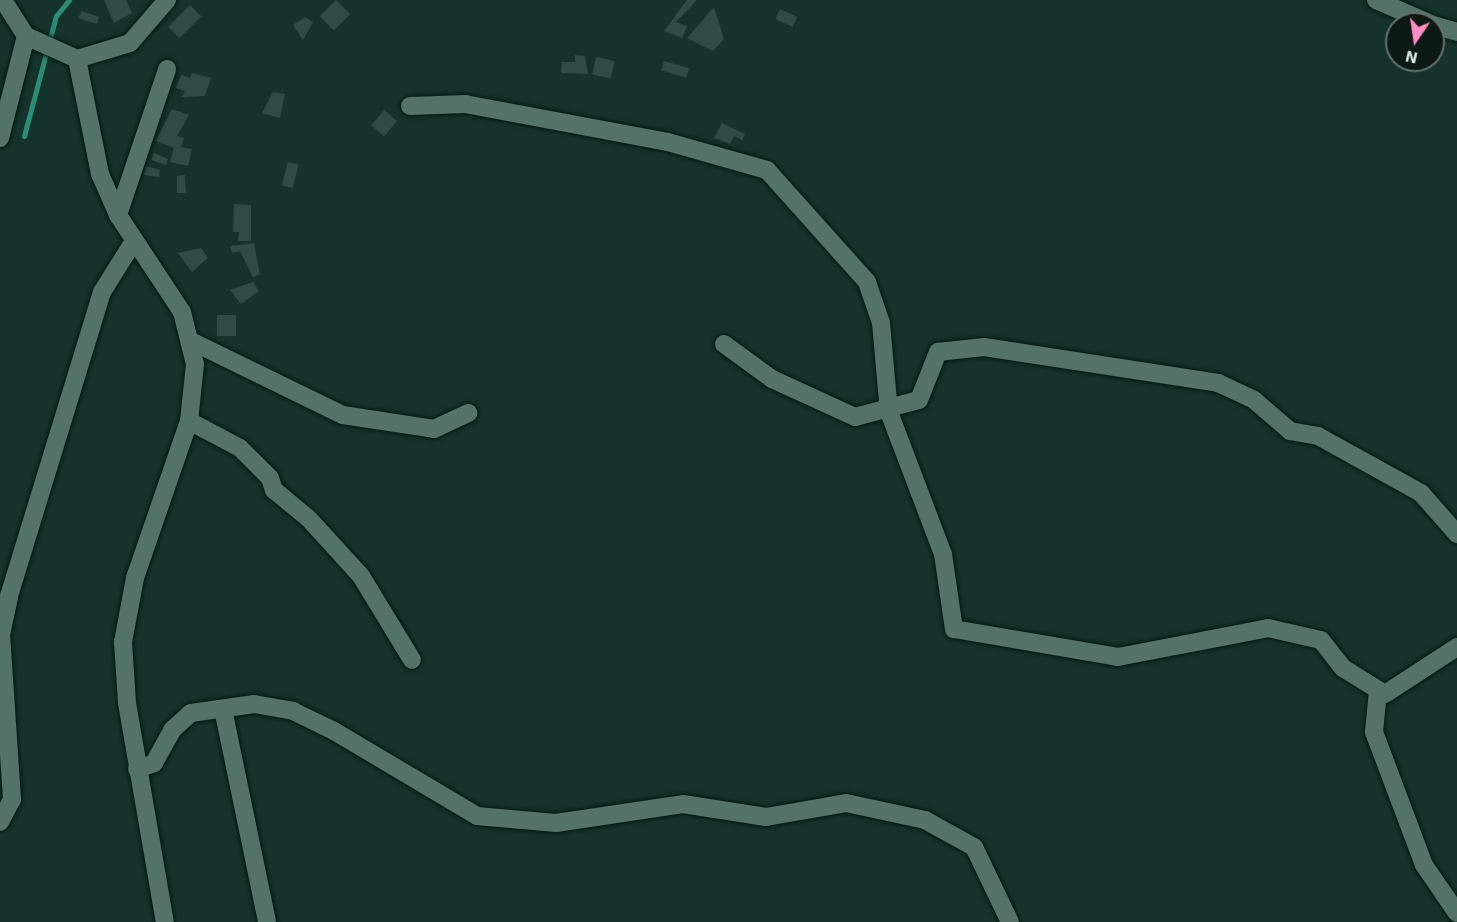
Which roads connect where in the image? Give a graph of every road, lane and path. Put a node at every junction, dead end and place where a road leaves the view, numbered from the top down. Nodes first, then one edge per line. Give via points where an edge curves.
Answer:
1 (3, 0) edge
2 (167, 0) edge
3 (1376, 0) edge
4 (1404, 12) edge
5 (32, 39) junction
6 (77, 58) junction
7 (166, 69) dead end
8 (410, 106) dead end
9 (0, 138) edge
10 (118, 214) junction
11 (134, 241) junction
12 (191, 341) junction
13 (724, 344) dead end
14 (468, 412) dead end
15 (889, 412) junction
16 (189, 421) junction
17 (1457, 534) edge
18 (1457, 647) edge
19 (412, 660) dead end
20 (1378, 691) junction
21 (223, 709) junction
22 (137, 769) junction
23 (0, 822) edge
24 (1457, 913) edge
25 (165, 922) edge
26 (267, 922) edge
27 (1010, 922) edge

1 - 5 street
2 - 6 street via 130,43
3 - 4 street
5 - 6 street
5 - 9 street
6 - 10 street via 100,174
7 - 10 street
8 - 15 street via 465,104 668,142 767,170 867,282 881,323
10 - 11 street
11 - 12 street via 182,312
11 - 23 street via 102,292 9,596 1,635 12,799
12 - 14 street via 343,415 434,429
12 - 16 street via 195,396
13 - 15 street via 816,404 855,417
15 - 17 street via 919,400 938,352 984,347 1208,380 1254,400 1290,431 1318,436 1421,493
15 - 20 street via 943,554 954,629 1119,657 1268,628 1321,640 1343,668
16 - 19 street via 240,448 274,490 309,519 361,576
16 - 22 street via 128,611 124,669
18 - 20 street via 1412,680 1385,694
20 - 24 street via 1374,732 1424,865
21 - 22 street via 191,713 172,730 154,763
21 - 26 street
21 - 27 street via 254,704 294,711 477,816 556,823 683,804 766,817 846,803 925,820 974,847
22 - 25 street

